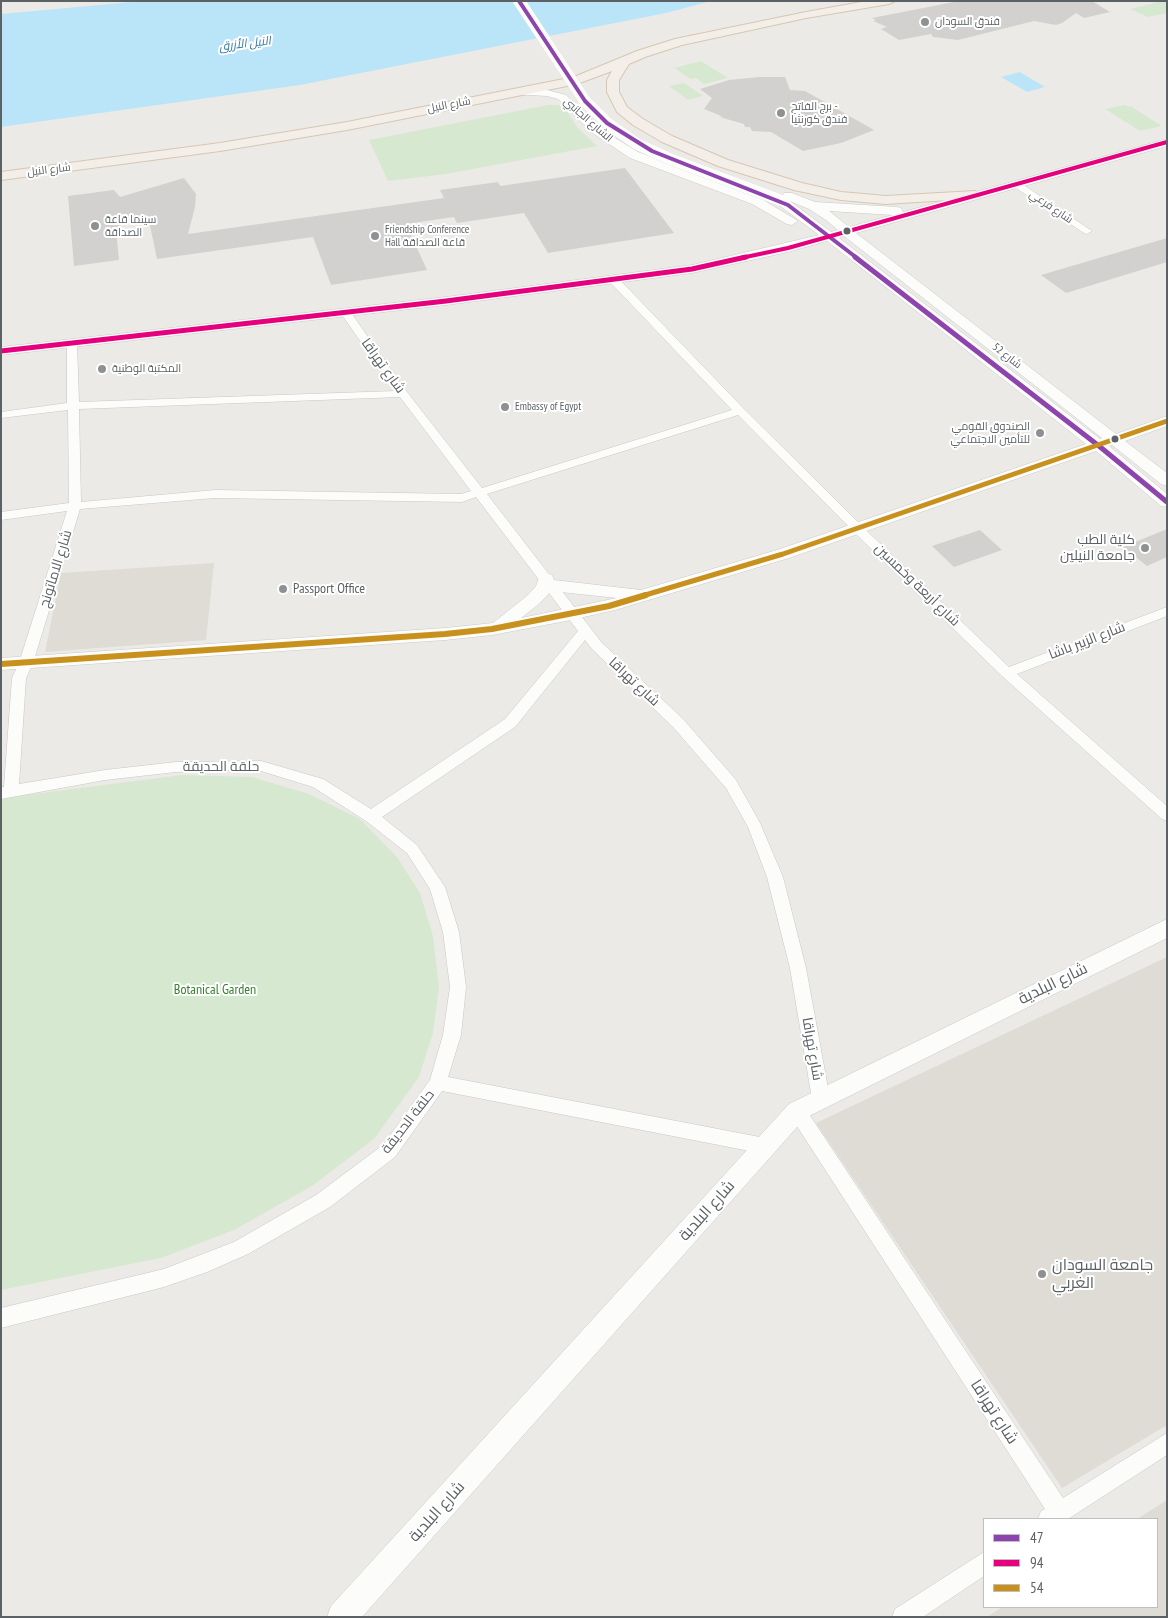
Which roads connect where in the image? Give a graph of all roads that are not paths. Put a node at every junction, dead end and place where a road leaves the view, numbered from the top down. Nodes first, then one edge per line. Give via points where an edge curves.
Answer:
1 (519, 1) edge
2 (530, 1) edge
3 (822, 1) edge
4 (889, 1) edge
5 (625, 60) junction
6 (516, 92) junction
7 (307, 128) junction
8 (1167, 142) edge
9 (11, 168) edge
10 (1, 176) edge
11 (1016, 184) junction
12 (812, 190) junction
13 (975, 195) junction
14 (782, 198) junction
15 (807, 203) junction
16 (919, 211) junction
17 (1087, 231) dead end
18 (847, 232) junction
19 (823, 238) junction
20 (614, 280) junction
21 (344, 312) junction
22 (72, 343) junction
23 (1, 352) edge
24 (403, 394) junction
25 (74, 406) junction
26 (740, 411) junction
27 (1, 415) edge
28 (1167, 421) edge
29 (1115, 440) junction
30 (1098, 446) junction
31 (1167, 480) edge
32 (478, 493) junction
33 (1167, 502) edge
34 (76, 506) junction
35 (1, 516) edge
36 (858, 529) junction
37 (548, 582) junction
38 (650, 594) junction
39 (1167, 611) edge
40 (573, 613) junction
41 (492, 629) junction
42 (586, 630) junction
43 (26, 663) junction
44 (1, 664) edge
45 (1007, 673) junction
46 (6, 793) edge
47 (1167, 815) edge
48 (371, 817) junction
49 (1167, 928) edge
50 (438, 1083) junction
51 (821, 1099) junction
52 (797, 1111) junction
53 (765, 1146) junction
54 (1, 1318) edge
55 (1167, 1443) edge
56 (1054, 1516) edge
57 (983, 1563) edge
58 (342, 1617) edge
59 (903, 1617) edge

1 - 14 street, bridge via 585,101 607,123 637,144 670,159
2 - 14 street via 566,56 605,109 618,121 650,142
3 - 7 main road, شارع النيل via 659,38 579,65 472,92
4 - 5 main road, شارع النيل via 798,16 679,42
5 - 6 main road, شارع النيل via 577,80
5 - 12 main road via 612,80 613,92 622,109 638,122 667,139 723,163
6 - 7 main road, شارع النيل
6 - 19 street, الشارع الجانبي via 562,97 616,145 669,170 756,201
7 - 9 main road, شارع النيل
8 - 11 street
9 - 10 main road, شارع النيل
11 - 13 street
11 - 17 street, شارع فرعي
12 - 13 main road via 886,200
12 - 15 street
13 - 16 street
14 - 15 street
14 - 19 street
15 - 16 street
15 - 18 street, شارع 52 via 831,216
16 - 18 street
18 - 19 street
18 - 29 street, شارع 52
19 - 20 street via 692,269
19 - 30 street, شارع 52
20 - 21 street
20 - 26 street, شارع أربعة وخمسين
21 - 22 street
21 - 24 street, شارع تهراقا
22 - 23 street
22 - 25 street, شارع الاماتونج
24 - 25 street
24 - 32 street, شارع تهراقا
25 - 27 street
25 - 34 street, شارع الاماتونج
26 - 32 street
26 - 36 street, شارع أربعة وخمسين
28 - 29 street
29 - 30 street
29 - 31 street, شارع 52
30 - 33 street, شارع 52
30 - 36 street
32 - 34 street via 454,499 215,494
32 - 37 street, شارع تهراقا
34 - 35 street
34 - 43 street, شارع الاماتونج
36 - 38 street
36 - 45 street, شارع أربعة وخمسين
37 - 38 street via 598,591
37 - 40 street, شارع تهراقا
37 - 41 street via 534,599
38 - 40 street
39 - 45 street, شارع الزبير باشا
40 - 41 street
40 - 42 street, شارع تهراقا
41 - 43 street
42 - 48 street via 510,723
42 - 51 street, شارع تهراقا via 602,652 725,774 755,827 775,877 787,921
43 - 44 street
43 - 46 street, شارع الاماتونج via 17,693
45 - 47 street, شارع أربعة وخمسين
46 - 48 street, حلقة الحديقة via 106,775 176,767 261,766 318,783
48 - 50 street, حلقة الحديقة via 412,849 437,887 451,932 458,987 452,1035
49 - 51 street, شارع البلدية
50 - 53 street
50 - 54 street, حلقة الحديقة via 389,1151 323,1201 242,1248 164,1278
51 - 52 street, شارع البلدية
52 - 53 street, شارع البلدية
52 - 56 street, شارع تهراقا
53 - 58 street, شارع البلدية
55 - 56 street
57 - 59 street

